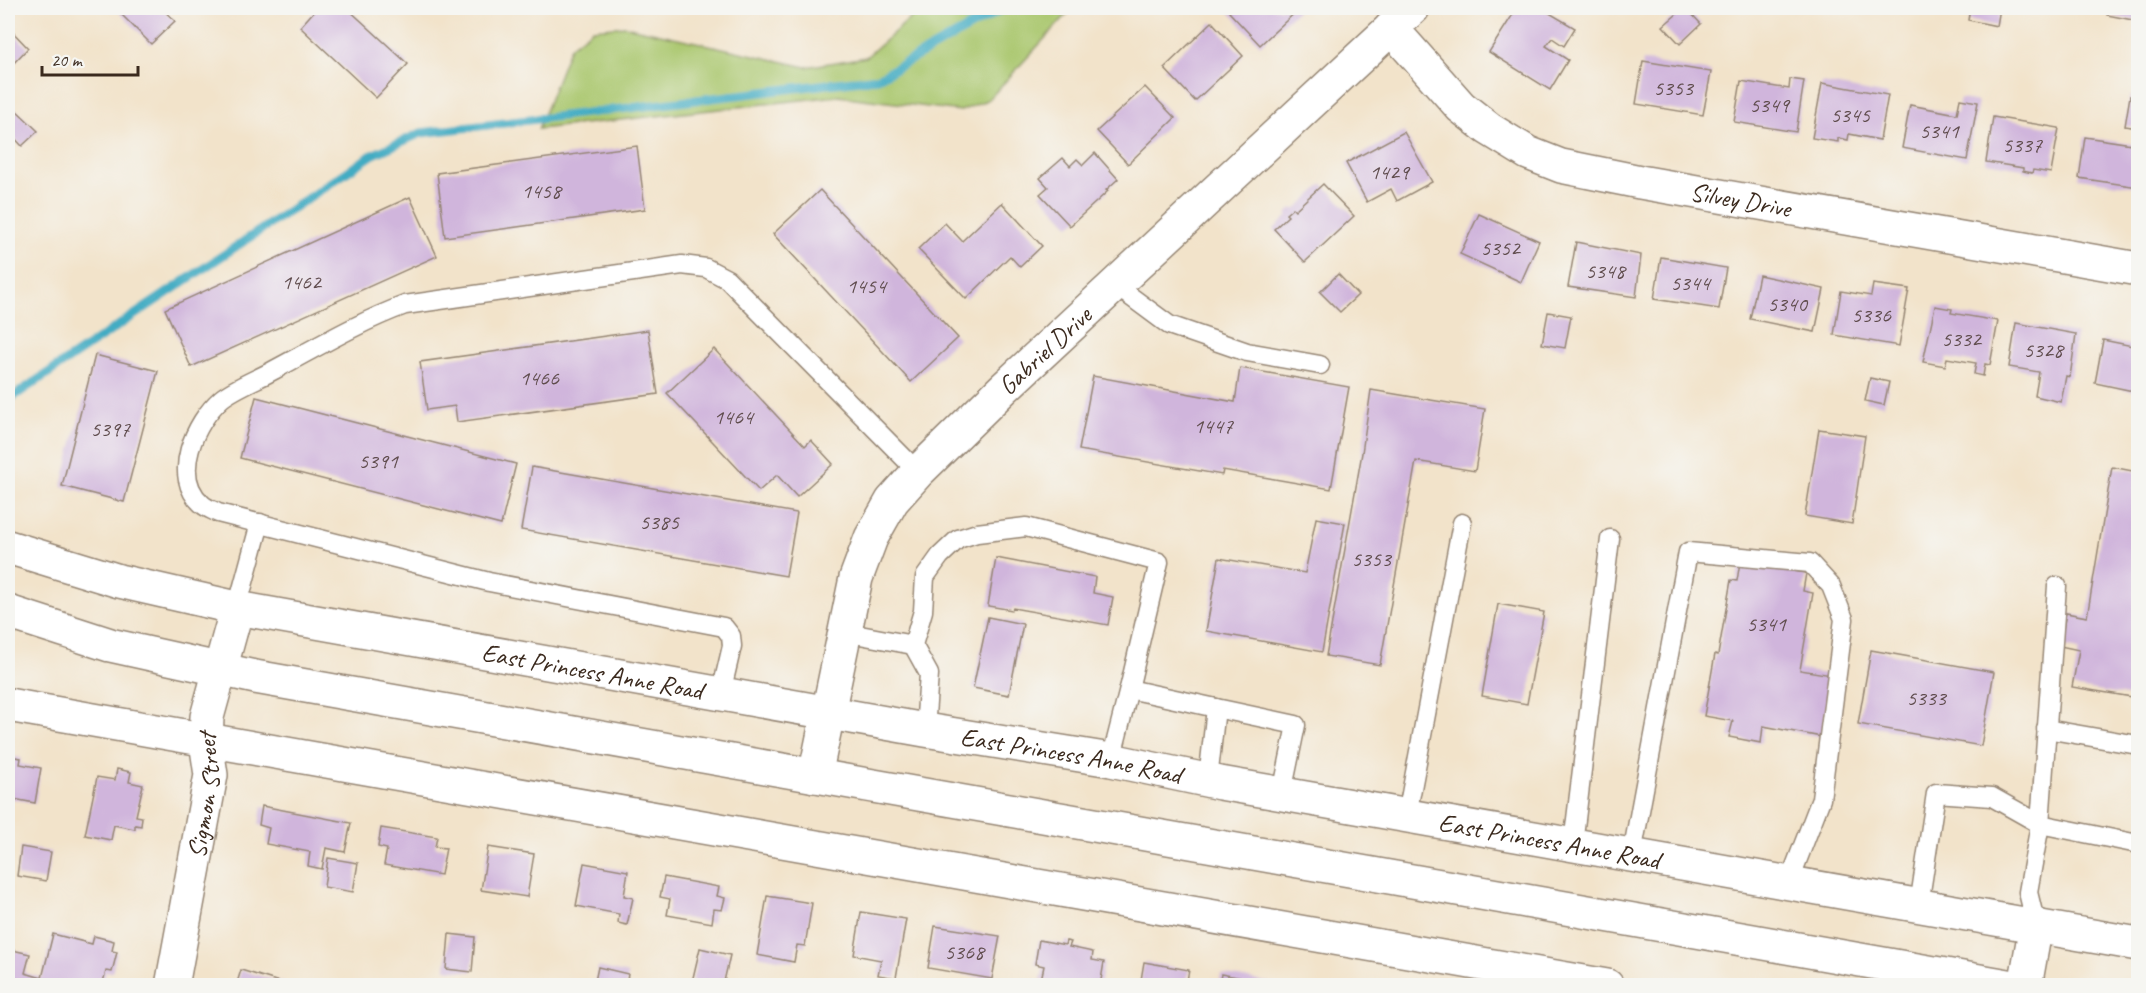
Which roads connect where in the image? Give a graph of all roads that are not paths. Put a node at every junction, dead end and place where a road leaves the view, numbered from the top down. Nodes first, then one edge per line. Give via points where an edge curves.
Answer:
1 (1402, 18) edge
2 (2139, 269) edge
3 (1115, 285) junction
4 (1320, 365) dead end
5 (918, 472) junction
6 (260, 523) junction
7 (1462, 523) dead end
8 (1610, 539) dead end
9 (8, 547) edge
10 (2056, 586) dead end
11 (237, 608) junction
12 (8, 612) edge
13 (844, 632) junction
14 (913, 645) junction
15 (220, 669) junction
16 (1129, 689) junction
17 (721, 693) junction
18 (8, 705) edge
19 (1216, 708) junction
20 (828, 712) junction
21 (2046, 729) junction
22 (925, 730) junction
23 (206, 741) junction
24 (2139, 745) edge
25 (1111, 760) junction
26 (816, 776) junction
27 (1208, 780) junction
28 (1282, 793) junction
29 (1407, 815) junction
30 (2040, 824) junction
31 (1572, 844) junction
32 (2139, 844) edge
33 (1632, 854) junction
34 (1789, 882) junction
35 (1919, 905) junction
36 (2036, 925) junction
37 (2139, 944) edge
38 (172, 986) edge
39 (1607, 986) edge
40 (2008, 986) edge
41 (2025, 986) edge

1 - 2 main road, Silvey Drive via 1461,107 1528,153 1561,166
1 - 3 main road, Gabriel Drive
3 - 4 lane via 1169,325 1247,351
3 - 5 main road, Gabriel Drive
5 - 6 lane via 727,279 706,268 682,265 405,305 376,316 223,398 202,419 192,442 186,468 190,488 201,504 218,513
5 - 13 main road, Gabriel Drive via 892,501 871,538 856,578
6 - 11 lane
6 - 17 lane via 489,582 724,627 732,646
7 - 29 lane
8 - 31 lane
9 - 11 main road, East Princess Anne Road via 119,581
10 - 21 lane
11 - 15 main road, Sigmon Street
11 - 17 main road, East Princess Anne Road
12 - 15 main road via 110,645
13 - 14 lane
13 - 20 main road, Gabriel Drive
14 - 16 lane via 923,611 925,577 940,556 958,539 1026,527 1159,562
14 - 22 lane via 928,674
15 - 23 main road, Sigmon Street via 207,717
15 - 26 main road
16 - 19 lane
16 - 25 lane
17 - 20 main road, East Princess Anne Road
18 - 23 main road
19 - 27 lane
19 - 28 lane via 1296,725
20 - 22 main road, East Princess Anne Road
20 - 26 main road, Gabriel Drive
21 - 24 lane
21 - 30 lane
22 - 25 main road, East Princess Anne Road
23 - 38 main road, Sigmon Street via 211,775
23 - 39 main road
25 - 27 main road, East Princess Anne Road
26 - 40 main road
27 - 28 main road, East Princess Anne Road
28 - 29 main road, East Princess Anne Road
29 - 31 main road, East Princess Anne Road
30 - 32 lane
30 - 35 lane via 1992,797 1936,793
30 - 36 lane via 2028,892
31 - 33 main road, East Princess Anne Road
33 - 34 main road, East Princess Anne Road
33 - 34 lane via 1688,552 1810,563 1830,586 1844,619 1821,799
34 - 35 main road, East Princess Anne Road
35 - 36 main road, East Princess Anne Road
36 - 37 main road, East Princess Anne Road
36 - 41 main road

